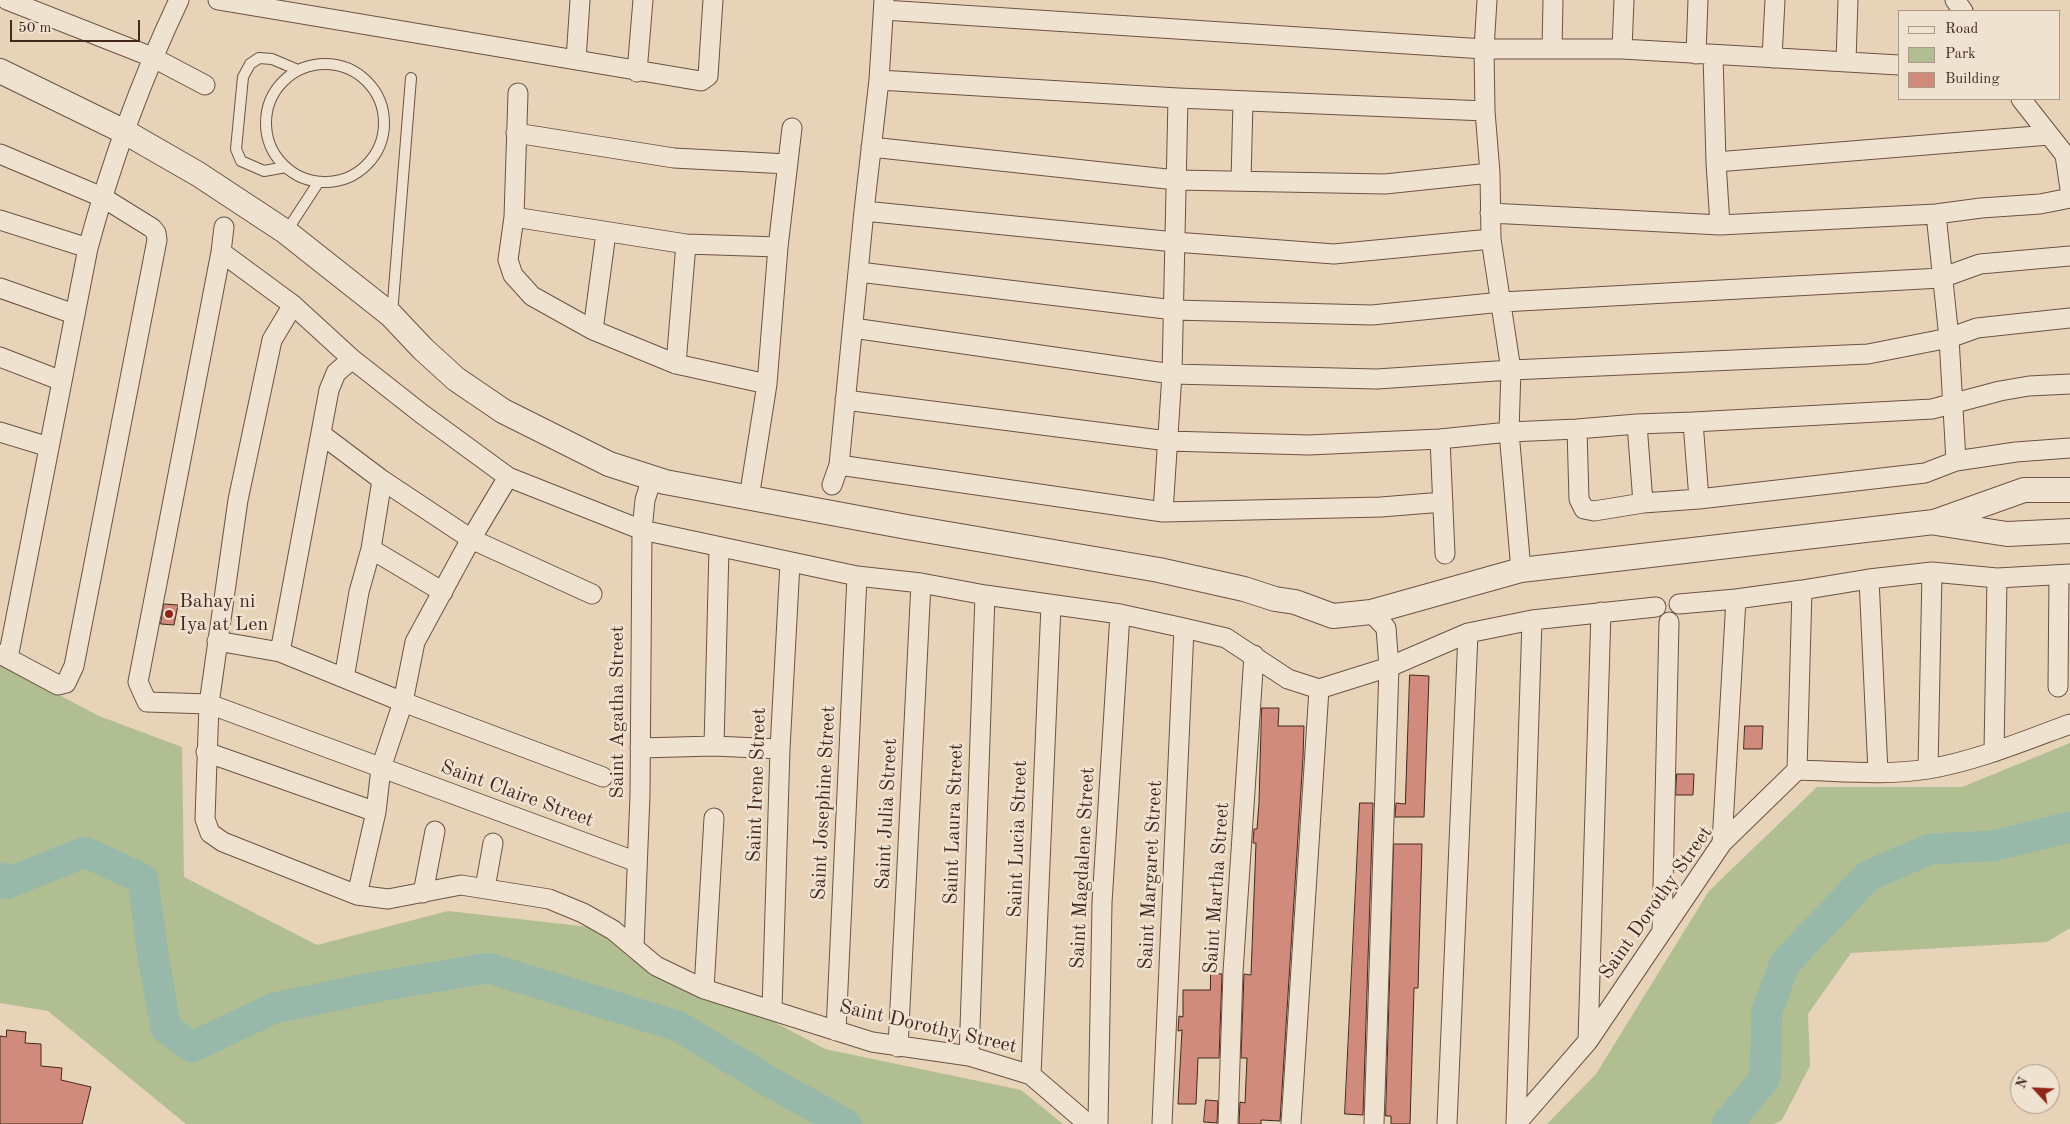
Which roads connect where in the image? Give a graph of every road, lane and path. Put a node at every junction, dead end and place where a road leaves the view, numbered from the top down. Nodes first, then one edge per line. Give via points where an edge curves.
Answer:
1 (7, 0) edge
2 (179, 0) edge
3 (218, 0) edge
4 (580, 0) edge
5 (643, 0) edge
6 (713, 0) edge
7 (1487, 0) edge
8 (1553, 0) edge
9 (1624, 0) edge
10 (1698, 0) edge
11 (1775, 0) edge
12 (1848, 0) edge
13 (884, 5) edge
14 (1622, 48) junction
15 (1552, 49) junction
16 (1484, 50) junction
17 (1704, 55) junction
18 (152, 57) junction
19 (1772, 58) junction
20 (576, 60) junction
21 (1846, 62) junction
22 (1898, 64) edge
23 (298, 70) junction
24 (0, 71) edge
25 (637, 72) junction
26 (412, 78) dead end
27 (879, 80) junction
28 (205, 85) dead end
29 (518, 93) dead end
30 (1178, 98) junction
31 (2022, 100) edge
32 (1243, 101) junction
33 (1485, 111) junction
34 (792, 128) dead end
35 (125, 132) junction
36 (516, 133) junction
37 (2049, 135) junction
38 (871, 147) junction
39 (0, 154) edge
40 (1716, 162) junction
41 (788, 164) junction
42 (286, 167) junction
43 (1490, 173) junction
44 (1176, 180) junction
45 (1241, 181) junction
46 (318, 183) junction
47 (2070, 189) edge
48 (102, 197) junction
49 (2070, 198) edge
50 (864, 211) junction
51 (1490, 213) junction
52 (1936, 214) junction
53 (514, 217) junction
54 (0, 220) edge
55 (1720, 226) junction
56 (224, 228) dead end
57 (286, 232) junction
58 (606, 233) junction
59 (1491, 239) junction
60 (1175, 242) junction
61 (686, 244) junction
62 (778, 246) junction
63 (88, 248) junction
64 (221, 252) junction
65 (2070, 256) edge
66 (859, 272) junction
67 (1944, 276) junction
68 (0, 288) edge
69 (1502, 302) junction
70 (293, 305) junction
71 (1174, 310) junction
72 (74, 314) junction
73 (391, 316) junction
74 (2070, 318) edge
75 (853, 328) junction
76 (593, 330) junction
77 (1949, 338) junction
78 (0, 357) edge
79 (352, 359) junction
80 (676, 364) junction
81 (1510, 370) junction
82 (1172, 374) junction
83 (62, 381) junction
84 (767, 384) junction
85 (2070, 384) edge
86 (845, 400) junction
87 (1952, 402) junction
88 (1693, 422) junction
89 (1637, 424) junction
90 (1577, 429) junction
91 (0, 432) edge
92 (1509, 432) junction
93 (322, 434) junction
94 (1440, 439) junction
95 (1168, 441) junction
96 (49, 447) junction
97 (2070, 448) edge
98 (1956, 461) junction
99 (839, 465) junction
100 (508, 477) junction
101 (652, 478) junction
102 (382, 480) junction
103 (832, 484) dead end
104 (2070, 490) edge
105 (749, 498) junction
106 (1699, 499) junction
107 (1443, 502) junction
108 (1643, 503) junction
109 (1163, 512) junction
110 (1934, 522) junction
111 (642, 530) junction
112 (2070, 531) edge
113 (471, 539) junction
114 (719, 548) junction
115 (371, 549) junction
116 (1445, 554) dead end
117 (790, 563) junction
118 (1521, 570) junction
119 (1932, 572) junction
120 (2064, 575) edge
121 (857, 576) junction
122 (1998, 578) junction
123 (1869, 579) junction
124 (921, 583) junction
125 (1802, 590) junction
126 (444, 592) junction
127 (592, 594) dead end
128 (985, 595) junction
129 (1736, 599) junction
130 (1679, 604) junction
131 (1051, 605) junction
132 (1656, 607) junction
133 (1370, 612) junction
134 (1601, 612) junction
135 (1120, 614) junction
136 (1532, 620) junction
137 (1669, 622) junction
138 (1184, 628) junction
139 (1468, 633) junction
140 (217, 641) junction
141 (280, 652) junction
142 (1254, 655) junction
143 (4, 656) edge
144 (1389, 667) junction
145 (344, 678) junction
146 (2058, 687) dead end
147 (1319, 689) junction
148 (403, 702) junction
149 (209, 704) junction
150 (2070, 724) edge
151 (714, 746) junction
152 (640, 748) junction
153 (780, 749) junction
154 (206, 752) junction
155 (1994, 752) junction
156 (381, 768) junction
157 (1928, 769) junction
158 (1798, 770) junction
159 (1878, 772) junction
160 (603, 777) dead end
161 (376, 812) junction
162 (714, 818) dead end
163 (435, 831) dead end
164 (493, 843) dead end
165 (1722, 843) junction
166 (637, 862) junction
167 (485, 888) junction
168 (423, 893) junction
169 (357, 896) junction
170 (1662, 932) junction
171 (634, 947) junction
172 (704, 989) junction
173 (772, 1009) junction
174 (836, 1031) junction
175 (1588, 1041) junction
176 (898, 1047) junction
177 (969, 1056) junction
178 (1031, 1075) junction
179 (1088, 1124) edge
180 (1098, 1124) edge
181 (1162, 1124) edge
182 (1228, 1124) edge
183 (1291, 1124) edge
184 (1374, 1124) edge
185 (1447, 1124) edge
186 (1516, 1124) edge

1 - 18 street
2 - 18 street
3 - 20 street
4 - 20 street
5 - 25 street
6 - 25 street via 708,76 701,81
7 - 16 street
8 - 15 street
9 - 14 street
10 - 17 street
11 - 19 street
12 - 21 street
13 - 16 street
13 - 27 street
14 - 15 street
14 - 17 street
15 - 16 street
16 - 33 street
17 - 19 street
17 - 40 street
18 - 28 street
18 - 35 street
19 - 21 street
20 - 25 street
21 - 22 street
23 - 42 lane via 287,76 272,94 265,117 267,140 278,161
23 - 42 lane via 272,59 260,58 250,64 243,78 236,149 241,161 264,171
23 - 46 lane via 308,65 331,63 354,70 372,85 382,106 385,129 378,152 362,170 342,181
24 - 35 street
26 - 73 lane
27 - 30 street
27 - 38 street
29 - 36 street
30 - 32 street
30 - 44 street
31 - 37 street
32 - 33 street
32 - 45 street
33 - 43 street
34 - 41 street
35 - 48 street
35 - 57 street via 198,174
36 - 41 street via 674,158
36 - 53 street
37 - 40 street
37 - 47 street via 2065,156
38 - 44 street
38 - 50 street
39 - 48 street
40 - 55 street
41 - 62 street
42 - 46 lane via 296,176
43 - 45 street via 1385,184
43 - 51 street
44 - 45 street
44 - 60 street
46 - 57 lane
48 - 63 street
48 - 143 street via 152,228 157,240 74,666 66,683 58,685
49 - 52 street
50 - 60 street
50 - 66 street
51 - 55 street
51 - 59 street
52 - 55 street
52 - 67 street
53 - 58 street
53 - 76 street via 508,260 513,275 532,296
54 - 63 street
56 - 64 street
57 - 73 street
58 - 61 street
58 - 76 street
59 - 60 street via 1334,254
59 - 69 street
60 - 71 street
61 - 62 street
61 - 80 street
62 - 84 street
63 - 72 street
64 - 70 street
64 - 149 street, Saint Claire Street via 138,682 147,702
65 - 67 street via 1980,264
66 - 71 street
66 - 75 street
67 - 69 street
67 - 77 street
68 - 72 street
69 - 71 street via 1372,314
69 - 81 street
70 - 79 street
70 - 140 street, Saint Dorothy Street via 272,340 238,500
71 - 82 street
72 - 83 street
73 - 101 street via 456,379 503,411 609,464
74 - 77 street via 1977,328
75 - 82 street
75 - 86 street
76 - 80 street
77 - 81 street via 1868,354
77 - 87 street
78 - 83 street
79 - 93 street via 336,373 329,390
79 - 100 street
80 - 84 street
81 - 82 street via 1377,379
81 - 92 street
82 - 95 street
83 - 96 street
84 - 105 street
85 - 87 street via 2029,386
86 - 95 street
86 - 99 street
87 - 88 street via 1932,409
87 - 98 street
88 - 89 street
88 - 106 street
89 - 90 street
89 - 108 street
90 - 92 street
90 - 108 street via 1579,499 1584,509 1594,511
91 - 96 street
92 - 94 street
92 - 118 street
93 - 102 street
93 - 141 street
94 - 95 street via 1309,445
94 - 107 street
95 - 109 street
96 - 143 street
97 - 98 street
98 - 106 street via 1925,473
99 - 103 street
99 - 109 street
100 - 111 street
100 - 113 street
101 - 105 street
101 - 111 street, Saint Agatha Street via 645,500
102 - 113 street
102 - 115 street
104 - 110 street via 2024,490
105 - 133 street via 1159,570 1295,602 1333,616
106 - 108 street
107 - 109 street via 1381,508
107 - 116 street
110 - 112 street via 2007,534
110 - 118 street
111 - 114 street
111 - 152 street, Saint Agatha Street
113 - 126 street
113 - 127 street
114 - 117 street
114 - 151 street
115 - 126 street
115 - 145 street via 358,592
117 - 121 street
117 - 153 street, Saint Irene Street
118 - 133 street
119 - 122 street
119 - 123 street
119 - 157 street
120 - 122 street
120 - 146 street
121 - 124 street
121 - 174 street, Saint Josephine Street
122 - 155 street
123 - 125 street
123 - 159 street
124 - 128 street
124 - 176 street, Saint Julia Street
125 - 129 street
125 - 158 street
126 - 148 street via 415,642
128 - 131 street
128 - 177 street, Saint Laura Street
129 - 130 street
129 - 165 street
130 - 132 street via 1666,597
130 - 137 street via 1680,612
131 - 135 street
131 - 178 street, Saint Lucia Street
132 - 134 street
132 - 137 street via 1656,615
133 - 144 street via 1386,628
134 - 136 street
134 - 175 street
135 - 138 street
135 - 180 street, Saint Magdalene Street via 1102,904
136 - 139 street
136 - 186 street
137 - 170 street
138 - 142 street via 1226,638
138 - 181 street, Saint Margaret Street
139 - 144 street
139 - 185 street
140 - 141 street
140 - 149 street, Saint Dorothy Street
141 - 145 street
142 - 147 street via 1288,680
142 - 182 street, Saint Martha Street
144 - 147 street
144 - 184 street
145 - 148 street
147 - 183 street
148 - 156 street
148 - 160 street
149 - 154 street, Saint Dorothy Street
149 - 156 street, Saint Claire Street
150 - 155 street
151 - 152 street
151 - 153 street
152 - 166 street, Saint Agatha Street
153 - 173 street, Saint Irene Street
154 - 161 street
154 - 169 street, Saint Dorothy Street via 205,819 210,833 223,842
155 - 157 street
156 - 161 street
156 - 166 street, Saint Claire Street
157 - 159 street
158 - 159 street
158 - 165 street, Saint Dorothy Street
161 - 169 street
162 - 172 street
163 - 168 street
164 - 167 street
165 - 170 street, Saint Dorothy Street
166 - 171 street, Saint Agatha Street
167 - 168 street, Saint Dorothy Street via 461,885
167 - 171 street, Saint Dorothy Street via 549,899 613,930
168 - 169 street, Saint Dorothy Street via 388,899
170 - 175 street, Saint Dorothy Street
171 - 172 street, Saint Dorothy Street via 656,966
172 - 173 street, Saint Dorothy Street
173 - 174 street, Saint Dorothy Street
174 - 176 street, Saint Dorothy Street
175 - 186 street, Saint Dorothy Street
176 - 177 street, Saint Dorothy Street
177 - 178 street, Saint Dorothy Street
178 - 179 street, Saint Dorothy Street

